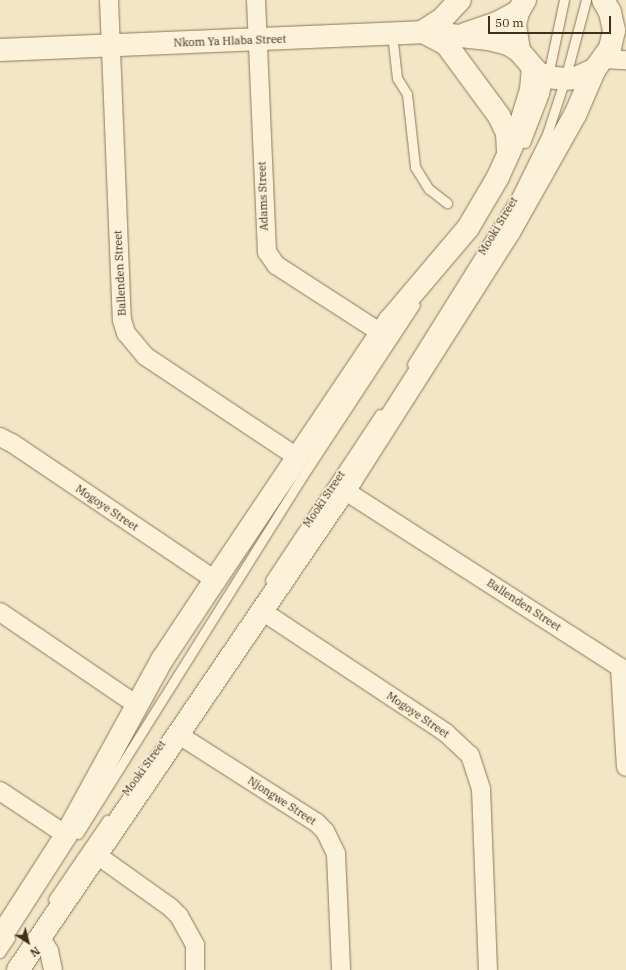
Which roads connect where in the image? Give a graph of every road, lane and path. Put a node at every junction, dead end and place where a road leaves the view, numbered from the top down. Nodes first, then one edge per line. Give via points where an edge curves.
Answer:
1 (110, 0) edge
2 (256, 0) edge
3 (460, 0) edge
4 (564, 0) edge
5 (586, 0) edge
6 (603, 0) edge
7 (616, 0) edge
8 (522, 6) edge
9 (618, 30) edge
10 (422, 32) junction
11 (392, 34) junction
12 (460, 35) junction
13 (257, 40) junction
14 (112, 45) junction
15 (0, 50) edge
16 (519, 51) junction
17 (626, 60) edge
18 (599, 64) junction
19 (549, 75) junction
20 (515, 156) junction
21 (447, 203) dead end
22 (380, 333) junction
23 (406, 374) dead end
24 (385, 407) dead end
25 (0, 437) edge
26 (297, 457) junction
27 (344, 490) junction
28 (215, 580) junction
29 (266, 586) dead end
30 (0, 612) edge
31 (253, 615) junction
32 (623, 669) edge
33 (137, 705) junction
34 (179, 735) junction
35 (626, 767) edge
36 (131, 785) dead end
37 (0, 791) edge
38 (113, 811) dead end
39 (66, 835) junction
40 (97, 855) junction
41 (48, 907) dead end
42 (0, 938) edge
43 (40, 938) junction
44 (0, 953) edge
45 (16, 962) edge
46 (53, 970) edge
47 (195, 970) edge
48 (341, 970) edge
49 (488, 970) edge

1 - 14 street, Ballenden Street
2 - 13 street, Adams Street
3 - 10 main road via 442,18
4 - 19 lane, Mooki Street
5 - 19 lane, Mooki Street
6 - 9 main road
7 - 9 main road
8 - 12 main road, Nkom Ya Hlaba Street via 497,23
8 - 16 main road via 515,38
9 - 18 main road, Mooki Street
10 - 11 main road, Nkom Ya Hlaba Street
10 - 12 main road, Nkom Ya Hlaba Street
10 - 20 main road via 437,37 446,44 499,116
11 - 13 main road, Nkom Ya Hlaba Street
11 - 21 lane via 397,78 407,94 415,168 429,189
12 - 16 main road, Nkom Ya Hlaba Street via 508,44
13 - 14 main road, Nkom Ya Hlaba Street
13 - 22 street, Adams Street via 266,245 269,258
14 - 15 main road, Nkom Ya Hlaba Street
14 - 26 street, Ballenden Street via 122,320 126,333 145,356
16 - 19 main road
17 - 18 street
18 - 19 main road via 586,74
18 - 27 main road, Mooki Street via 575,115 509,232
19 - 20 main road, Mooki Street via 525,114
19 - 23 lane, Mooki Street via 547,134 515,199
20 - 22 main road, Mooki Street via 468,228
20 - 44 lane, Mooki Street via 483,218 416,304 300,480 83,827
22 - 26 main road, Mooki Street
24 - 29 lane, Mooki Street
25 - 28 street, Mogoye Street
26 - 28 main road, Mooki Street
27 - 31 main road, Mooki Street
27 - 32 street, Ballenden Street
28 - 33 main road, Mooki Street
30 - 33 street
31 - 34 main road, Mooki Street
31 - 36 lane, Mooki Street
31 - 49 street, Mogoye Street via 446,733 470,755 481,789
32 - 35 street, Ballenden Street
33 - 39 main road, Mooki Street
34 - 40 main road, Mooki Street
34 - 48 street, Njongwe Street via 317,823 325,831 336,854
37 - 39 street
38 - 41 lane
39 - 42 main road, Mooki Street
40 - 43 main road, Mooki Street
40 - 47 street via 179,916 195,945
43 - 45 main road, Mooki Street
43 - 46 street via 49,951

